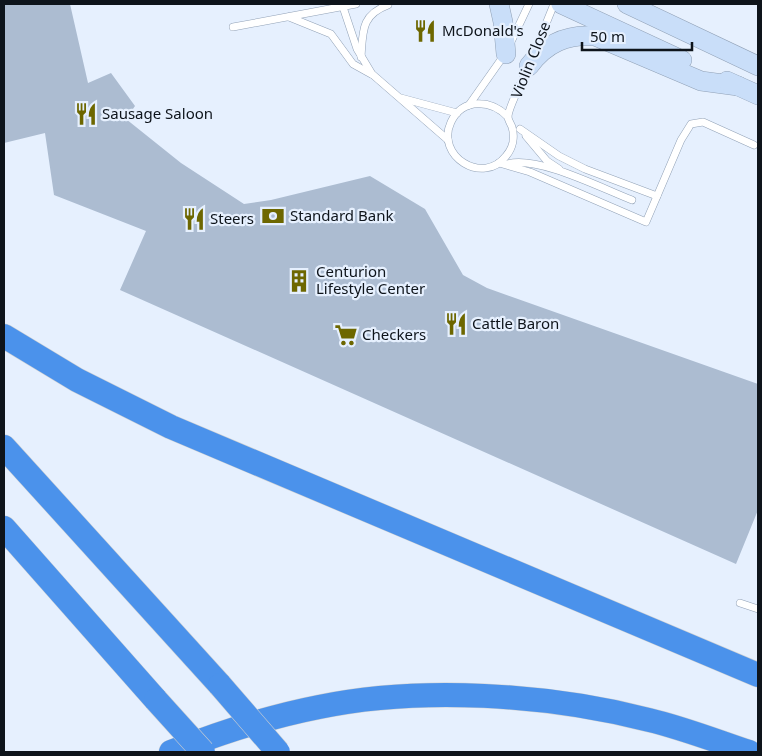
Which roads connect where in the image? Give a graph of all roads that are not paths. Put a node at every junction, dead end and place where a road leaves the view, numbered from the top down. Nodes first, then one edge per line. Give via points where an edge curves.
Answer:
1 (356, 4) edge
2 (499, 4) edge
3 (528, 4) edge
4 (554, 4) edge
5 (562, 4) edge
6 (627, 4) edge
7 (342, 5) edge
8 (388, 5) edge
9 (287, 17) junction
10 (233, 27) dead end
11 (506, 54) junction
12 (361, 58) junction
13 (529, 66) junction
14 (758, 66) edge
15 (372, 74) junction
16 (738, 86) junction
17 (758, 95) edge
18 (398, 97) junction
19 (469, 105) junction
20 (457, 113) junction
21 (509, 120) junction
22 (520, 129) junction
23 (448, 140) junction
24 (754, 145) dead end
25 (503, 164) junction
26 (563, 172) junction
27 (657, 196) junction
28 (632, 200) dead end
29 (4, 336) edge
30 (4, 448) edge
31 (4, 528) edge
32 (740, 603) dead end
33 (758, 610) edge
34 (758, 675) edge
35 (171, 752) edge
36 (203, 752) edge
37 (278, 752) edge
38 (749, 752) edge

1 - 7 lane
2 - 11 main road
3 - 11 lane, Violin Close
4 - 13 lane, Violin Close
5 - 16 main road
6 - 14 main road
7 - 9 lane
7 - 12 lane
8 - 12 lane via 376,9 366,20
9 - 10 lane
9 - 15 lane via 331,34 353,64
11 - 19 lane, Violin Close
12 - 15 lane
13 - 16 main road via 537,55 558,40 577,35 595,36 700,81
13 - 21 lane, Violin Close
15 - 18 lane
16 - 17 main road
18 - 20 lane
18 - 23 lane
19 - 20 lane, Violin Close
19 - 21 lane, Violin Close via 491,104
20 - 23 lane via 448,130
21 - 22 lane
21 - 25 lane, Violin Close via 512,147
22 - 26 lane via 547,161
22 - 27 lane via 559,156 585,169
23 - 25 lane via 454,155 467,166 484,169
24 - 27 lane via 704,122 690,124
25 - 26 lane via 524,161
25 - 27 lane via 646,222
26 - 28 lane
29 - 34 highway via 77,380 171,427
30 - 37 highway, bridge
31 - 36 highway, bridge
32 - 33 lane
35 - 38 highway via 214,735 320,707 432,695 584,706 649,720

